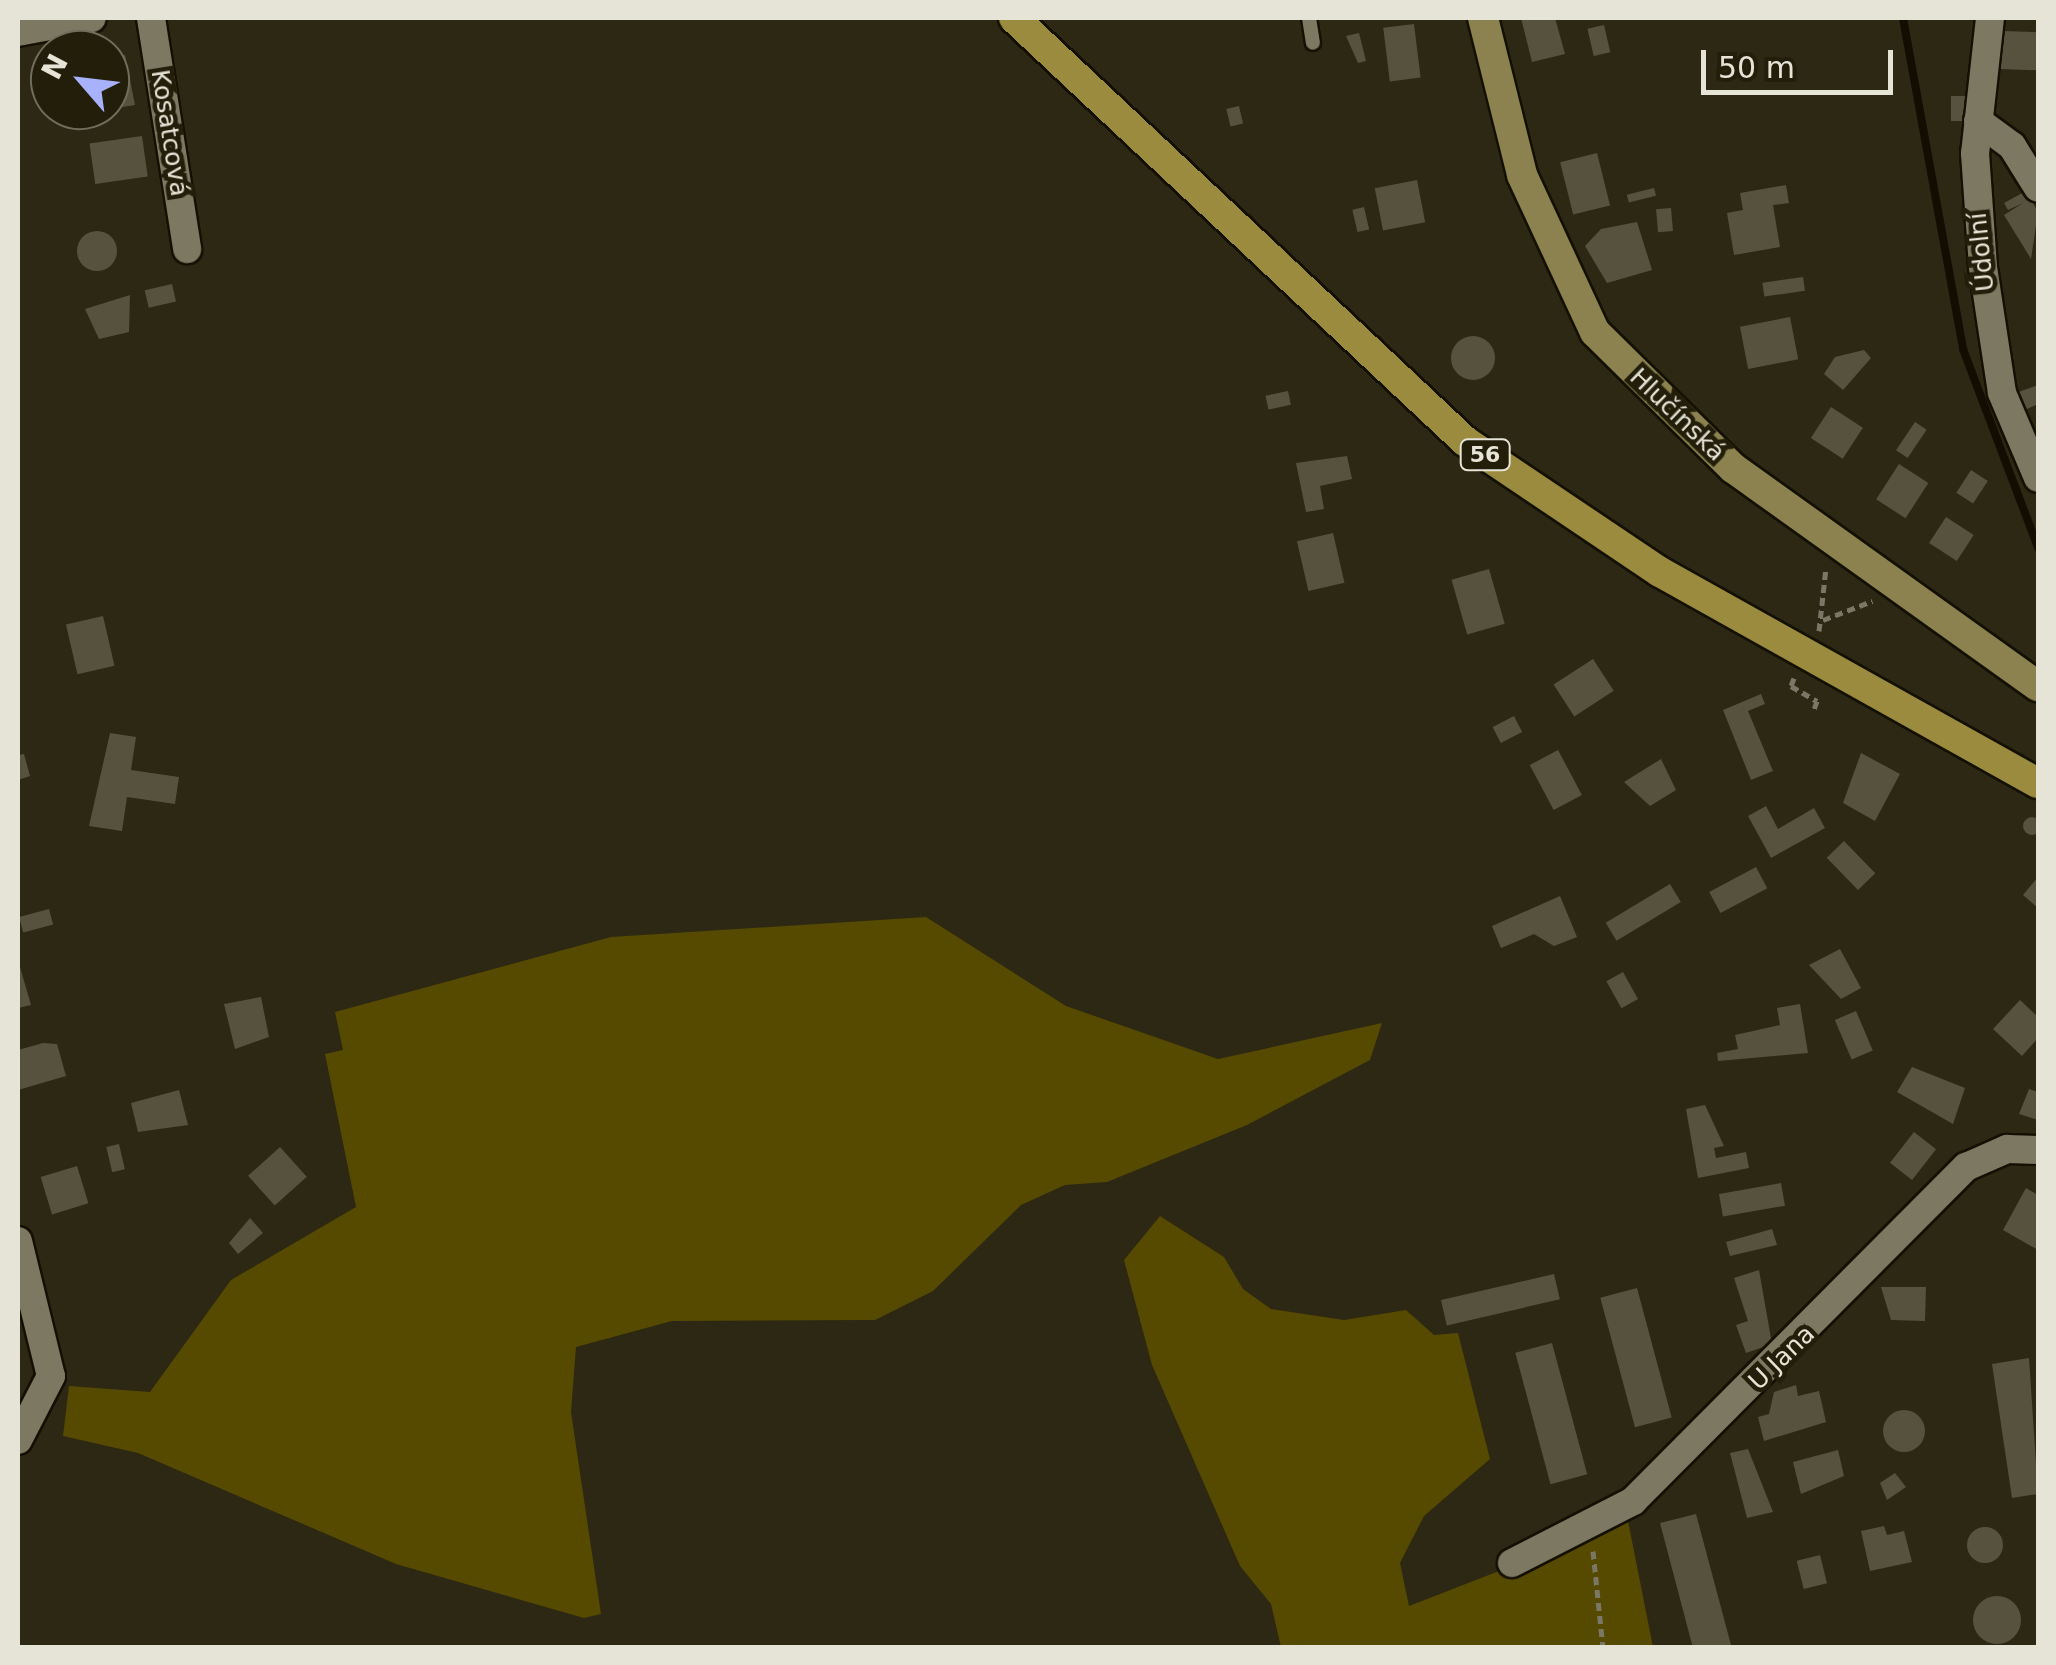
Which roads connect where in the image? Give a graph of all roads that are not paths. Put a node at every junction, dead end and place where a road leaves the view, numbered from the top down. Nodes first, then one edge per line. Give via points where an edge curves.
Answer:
1 (92, 18) edge
2 (151, 18) edge
3 (1014, 18) edge
4 (1308, 18) edge
5 (1484, 18) edge
6 (1990, 18) edge
7 (18, 32) edge
8 (1313, 43) dead end
9 (1978, 121) junction
10 (2038, 188) edge
11 (187, 249) dead end
12 (2038, 478) edge
13 (2038, 686) edge
14 (2038, 784) edge
15 (2038, 1150) edge
16 (18, 1241) edge
17 (18, 1440) edge
18 (1512, 1563) dead end

1 - 7 street
2 - 11 street, Kosatcová
3 - 14 main road, 56 via 1464,441 1660,572
4 - 8 lane
5 - 13 street, Hlučínská via 1522,176 1595,332 1686,428 1828,540
6 - 9 street, Údolní
9 - 10 street via 1998,131
9 - 12 street, Údolní via 1975,181 1993,348 2012,422
15 - 18 street, U Jana via 2007,1149 1966,1167 1633,1502
16 - 17 street via 50,1376

